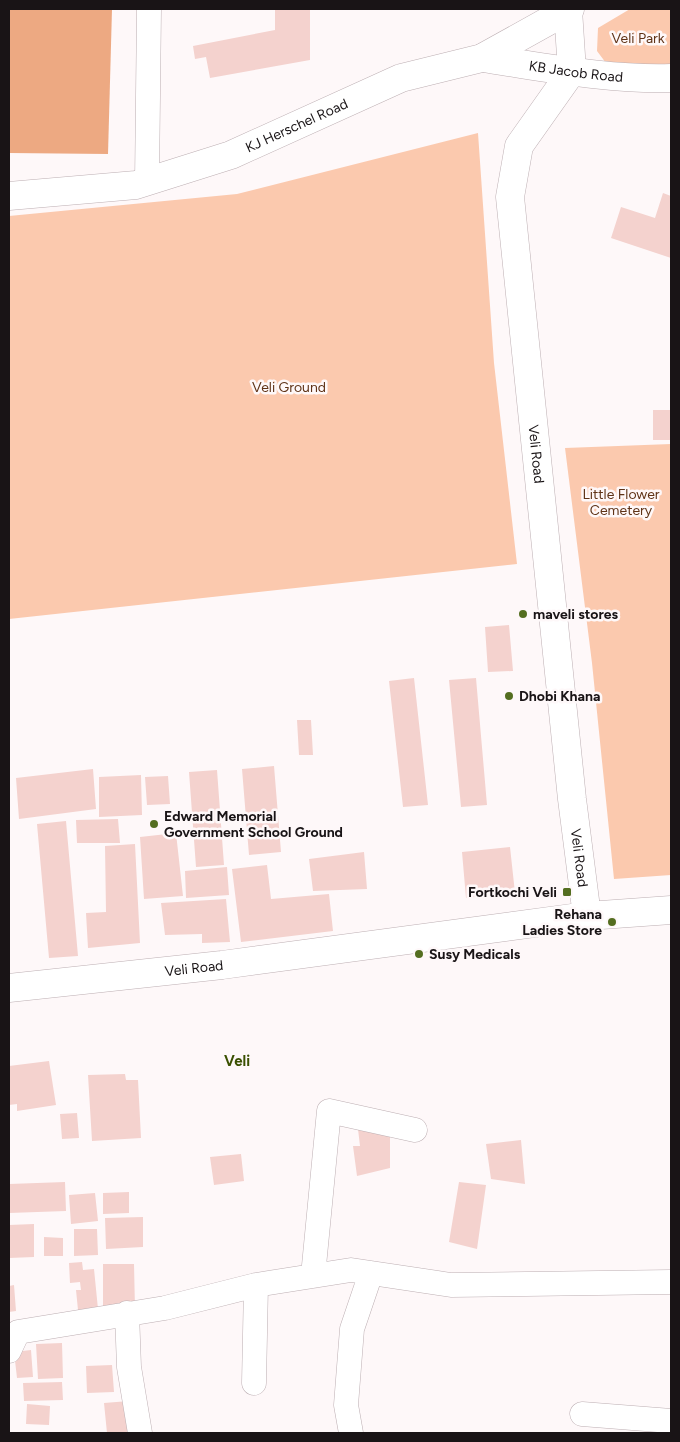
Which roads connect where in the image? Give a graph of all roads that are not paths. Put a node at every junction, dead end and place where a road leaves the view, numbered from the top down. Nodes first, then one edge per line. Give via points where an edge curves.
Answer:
1 (149, 9) edge
2 (569, 9) edge
3 (482, 58) junction
4 (572, 71) junction
5 (671, 78) edge
6 (147, 182) junction
7 (9, 196) edge
8 (671, 910) edge
9 (587, 916) junction
10 (9, 988) edge
11 (416, 1130) dead end
12 (371, 1273) junction
13 (313, 1276) junction
14 (671, 1282) edge
15 (256, 1285) junction
16 (127, 1314) junction
17 (12, 1336) edge
18 (254, 1383) dead end
19 (582, 1414) dead end
20 (671, 1421) edge
21 (140, 1433) edge
22 (351, 1433) edge

1 - 6 street
2 - 3 main road, KJ Herschel Road
2 - 4 main road
3 - 4 main road, KB Jacob Road
3 - 6 main road, KJ Herschel Road via 401,78 231,156
4 - 5 main road, KB Jacob Road
4 - 9 main road, Veli Road via 519,146 510,197
6 - 7 main road, KJ Herschel Road
8 - 9 main road, Veli Road
9 - 10 main road, Veli Road via 222,965
11 - 13 street via 329,1111
12 - 13 street via 351,1270
12 - 14 street via 451,1285
12 - 22 street via 352,1329 346,1405
13 - 15 street
15 - 16 street
15 - 18 street
16 - 17 street
16 - 21 street via 129,1367
19 - 20 street

